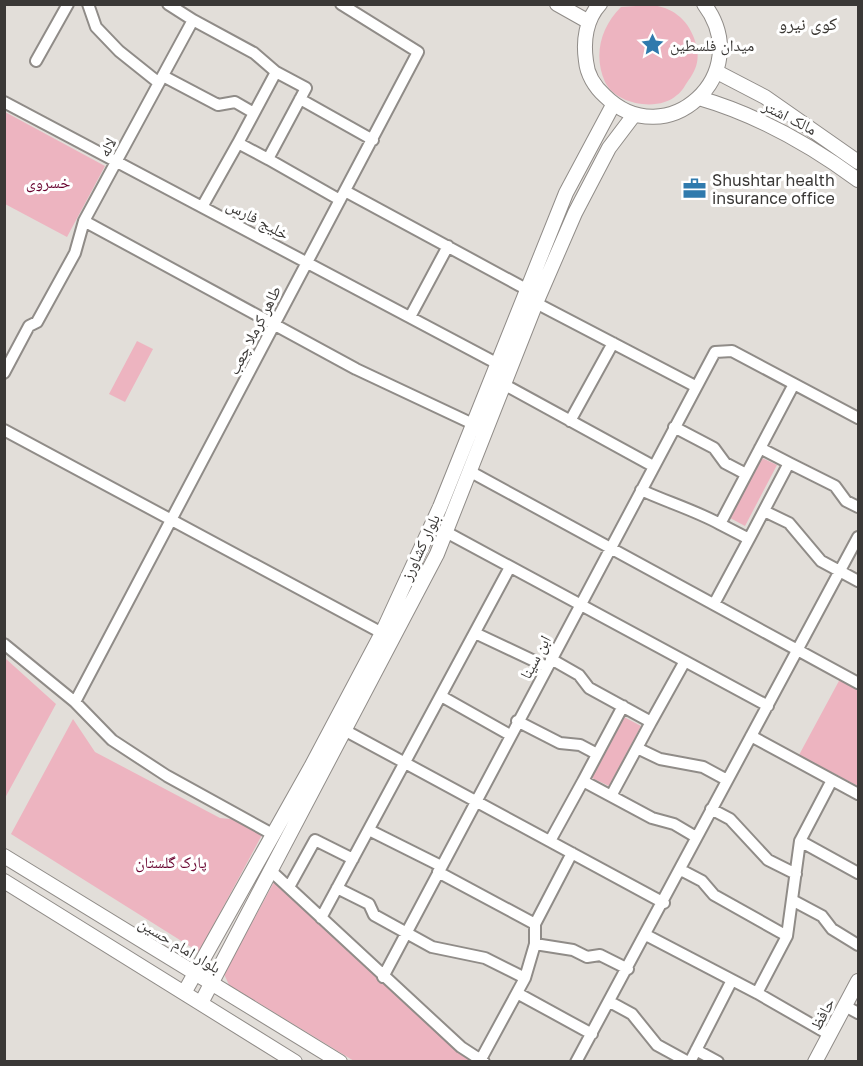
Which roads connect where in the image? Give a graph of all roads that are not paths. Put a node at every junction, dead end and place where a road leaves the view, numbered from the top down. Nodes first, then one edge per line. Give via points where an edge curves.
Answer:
1 (68, 4) edge
2 (88, 4) edge
3 (168, 4) edge
4 (340, 4) edge
5 (557, 4) edge
6 (704, 4) edge
7 (596, 6) edge
8 (193, 20) junction
9 (589, 22) junction
10 (36, 61) dead end
11 (276, 72) junction
12 (717, 72) junction
13 (161, 80) junction
14 (699, 98) junction
15 (300, 99) junction
16 (4, 102) edge
17 (613, 105) junction
18 (254, 113) junction
19 (634, 115) junction
20 (373, 140) junction
21 (238, 143) junction
22 (268, 159) junction
23 (117, 161) junction
24 (858, 162) edge
25 (858, 180) edge
26 (343, 195) junction
27 (202, 207) junction
28 (84, 221) junction
29 (448, 246) junction
30 (306, 262) junction
31 (526, 289) junction
32 (536, 303) junction
33 (410, 317) junction
34 (274, 324) junction
35 (613, 343) junction
36 (498, 364) junction
37 (4, 373) edge
38 (794, 384) junction
39 (505, 385) junction
40 (695, 386) junction
41 (858, 418) edge
42 (570, 420) junction
43 (473, 424) junction
44 (674, 427) junction
45 (4, 430) edge
46 (760, 448) junction
47 (789, 463) junction
48 (653, 466) junction
49 (471, 472) junction
50 (746, 474) junction
51 (641, 490) junction
52 (858, 507) edge
53 (764, 511) junction
54 (171, 520) junction
55 (720, 524) junction
56 (446, 532) junction
57 (858, 537) edge
58 (749, 539) junction
59 (610, 548) junction
60 (510, 567) junction
61 (840, 572) junction
62 (858, 581) edge
63 (580, 604) junction
64 (714, 604) junction
65 (382, 633) junction
66 (475, 633) junction
67 (4, 644) edge
68 (798, 650) junction
69 (685, 661) junction
70 (549, 663) junction
71 (858, 682) edge
72 (441, 696) junction
73 (75, 702) junction
74 (623, 706) junction
75 (768, 706) junction
76 (517, 722) junction
77 (651, 722) junction
78 (346, 731) junction
79 (510, 735) junction
80 (751, 736) junction
81 (637, 748) junction
82 (597, 754) junction
83 (405, 764) junction
84 (727, 780) junction
85 (832, 780) junction
86 (583, 781) junction
87 (858, 794) edge
88 (611, 796) junction
89 (475, 801) junction
90 (711, 809) junction
91 (369, 830) junction
92 (274, 835) junction
93 (696, 837) junction
94 (549, 841) junction
95 (800, 841) junction
96 (572, 853) junction
97 (4, 856) edge
98 (353, 859) junction
99 (439, 869) junction
100 (681, 870) junction
101 (272, 871) junction
102 (858, 873) edge
103 (796, 874) junction
104 (4, 881) edge
105 (289, 887) junction
106 (337, 888) junction
107 (792, 900) junction
108 (664, 903) junction
109 (321, 918) junction
110 (535, 924) junction
111 (406, 933) junction
112 (646, 935) junction
113 (787, 936) junction
114 (535, 944) junction
115 (858, 945) edge
116 (628, 969) junction
117 (195, 974) junction
118 (383, 977) junction
119 (525, 978) junction
120 (732, 980) junction
121 (858, 981) edge
122 (213, 983) junction
123 (184, 993) junction
124 (517, 993) junction
125 (757, 993) junction
126 (610, 1002) junction
127 (201, 1004) junction
128 (845, 1006) junction
129 (858, 1013) edge
130 (592, 1034) junction
131 (830, 1035) junction
132 (696, 1050) junction
133 (482, 1060) edge
134 (295, 1062) edge
135 (340, 1062) edge
136 (576, 1062) edge
137 (689, 1062) edge
138 (718, 1062) edge
139 (816, 1062) edge

1 - 10 street
2 - 13 street via 96,27 119,51
3 - 8 street
4 - 20 street, طاهر کرملا چعب via 418,52
5 - 9 main road
6 - 12 main road via 717,26 721,49
7 - 9 main road
8 - 11 street via 254,53
8 - 13 street, لاله
9 - 17 main road via 584,44 586,68
11 - 15 street via 306,88
11 - 18 street
12 - 14 main road
12 - 24 main road, مالک اشتر via 765,97
13 - 18 street via 218,105 236,102
13 - 23 street, لاله
14 - 19 main road via 680,111 657,117
14 - 25 main road, مالک اشتر via 735,108 813,147
15 - 20 street
15 - 22 street
16 - 23 street, خلیج فارس
17 - 19 main road
17 - 31 main road, بلوار کشاورز via 566,194
18 - 21 street
19 - 32 main road, بلوار کشاورز via 609,148 579,204
20 - 26 street, طاهر کرملا چعب
21 - 22 street
21 - 27 street
22 - 26 street
23 - 27 street, خلیج فارس
23 - 28 street, لاله
26 - 29 street
26 - 30 street, طاهر کرملا چعب
27 - 30 street, خلیج فارس
28 - 34 street
28 - 37 street, لاله via 75,253
29 - 31 street
29 - 33 street
30 - 33 street, خلیج فارس
30 - 34 street, طاهر کرملا چعب
31 - 36 main road, بلوار کشاورز
32 - 35 street
32 - 39 main road, بلوار کشاورز
33 - 36 street, خلیج فارس
34 - 43 street via 356,369
34 - 54 street, طاهر کرملا چعب
35 - 40 street
35 - 42 street
36 - 43 main road, بلوار کشاورز
38 - 40 street, ابن سینا via 732,351 715,352
38 - 41 street
38 - 46 street
39 - 42 street
39 - 49 main road, بلوار کشاورز
40 - 44 street, ابن سینا
42 - 48 street
43 - 65 main road, بلوار کشاورز
44 - 48 street, ابن سینا
44 - 50 street via 714,448 724,463
45 - 54 street
46 - 47 street
46 - 50 street
47 - 52 street via 835,486 846,501
47 - 53 street
48 - 51 street, ابن سینا
49 - 56 main road, بلوار کشاورز
49 - 59 street
50 - 55 street
51 - 55 street via 671,504 687,506
51 - 59 street, ابن سینا
53 - 58 street
53 - 61 street via 789,523 821,561
54 - 65 street
54 - 73 street, طاهر کرملا چعب
55 - 58 street
56 - 60 street
56 - 78 main road, بلوار کشاورز
57 - 61 street
58 - 64 street
59 - 63 street, ابن سینا
59 - 64 street
60 - 63 street
60 - 66 street
61 - 62 street
61 - 68 street
63 - 69 street
63 - 70 street, ابن سینا
64 - 68 street
65 - 92 main road, بلوار کشاورز
66 - 70 street
66 - 72 street
67 - 73 street
68 - 71 street
68 - 75 street
69 - 75 street
69 - 77 street
70 - 74 street via 579,675 589,688
70 - 76 street, ابن سینا
72 - 79 street
72 - 83 street
73 - 92 street via 112,740 167,776
74 - 77 street
74 - 82 street
75 - 80 street
76 - 79 street, ابن سینا
76 - 82 street via 560,743 580,745
77 - 81 street
78 - 83 street
78 - 101 main road, بلوار کشاورز
79 - 89 street, ابن سینا
80 - 84 street
80 - 85 street
81 - 84 street via 660,759 703,767
81 - 88 street
82 - 86 street
83 - 89 street
83 - 91 street
84 - 90 street
85 - 87 street
85 - 95 street
86 - 88 street
86 - 94 street
88 - 93 street
89 - 94 street
89 - 99 street, ابن سینا
90 - 93 street
90 - 103 street via 730,819 768,860
91 - 98 street
91 - 99 street
92 - 117 main road, بلوار کشاورز
93 - 100 street
94 - 96 street
95 - 102 street
95 - 103 street
96 - 108 street
96 - 110 street
97 - 117 main road, بلوار امام حسین
98 - 105 street via 315,840
98 - 106 street
99 - 110 street
99 - 111 street, ابن سینا
100 - 108 street
100 - 113 street via 702,881 714,895
101 - 105 street
101 - 122 main road, بلوار کشاورز
103 - 107 street
104 - 123 main road
105 - 109 street
106 - 109 street
106 - 111 street via 369,904 374,915
107 - 113 street
107 - 115 street via 822,916 832,929
108 - 112 street
109 - 118 street
110 - 114 street
111 - 118 street, ابن سینا
111 - 119 street via 432,947 485,958
112 - 116 street
112 - 120 street
113 - 125 street
114 - 116 street via 573,950 587,957 600,955
114 - 119 street
116 - 126 street
117 - 122 main road, بلوار امام حسین
117 - 123 main road, بلوار کشاورز
118 - 133 street via 461,1047
119 - 124 street
120 - 125 street
120 - 132 street
121 - 128 main road, حافظ
122 - 127 main road, بلوار کشاورز
122 - 135 main road, بلوار امام حسین
123 - 127 main road
124 - 130 street
124 - 133 street
125 - 131 street
126 - 130 street
126 - 137 street via 632,1014 657,1045
127 - 134 main road
128 - 129 street
128 - 131 main road, حافظ
130 - 136 street
131 - 139 main road, حافظ
132 - 137 street
132 - 138 street

